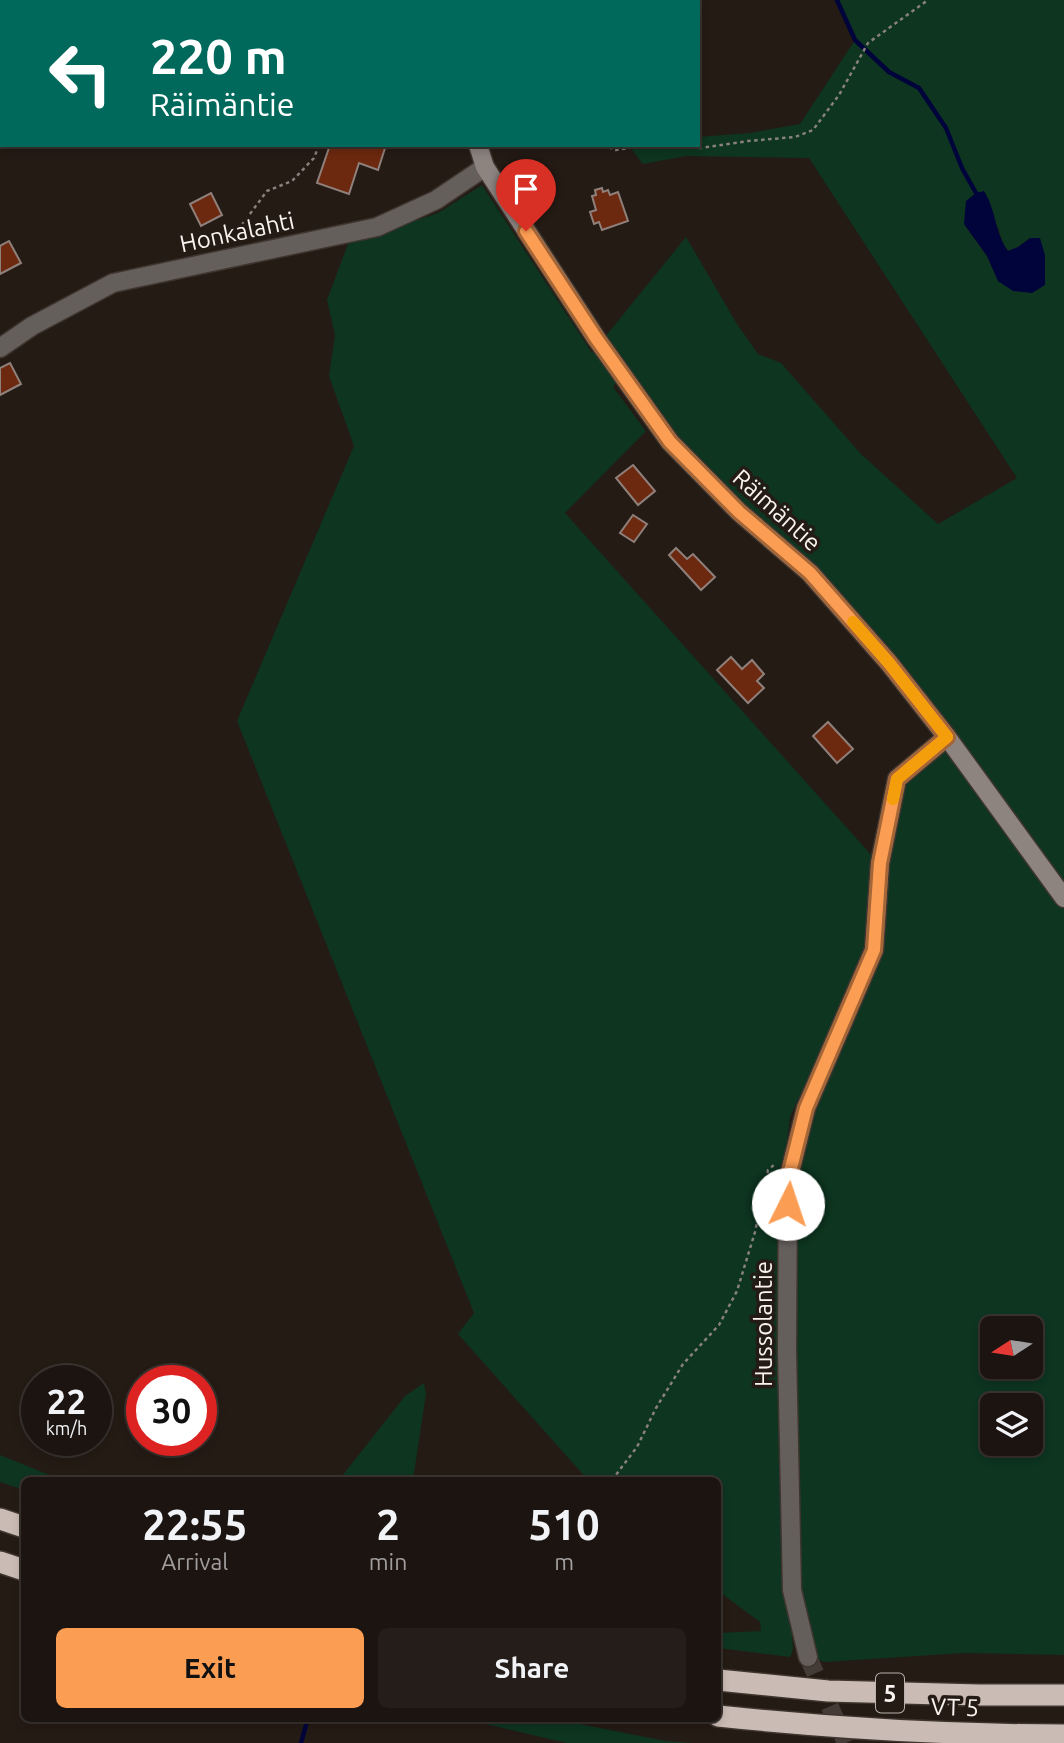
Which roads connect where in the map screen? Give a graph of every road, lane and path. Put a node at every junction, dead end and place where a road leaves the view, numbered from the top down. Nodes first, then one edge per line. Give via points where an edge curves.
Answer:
1 (928, 0) edge
2 (318, 147) edge
3 (479, 147) edge
4 (608, 147) edge
5 (635, 147) edge
6 (683, 147) edge
7 (485, 167) junction
8 (215, 262) junction
9 (0, 348) edge
10 (947, 737) junction
11 (1064, 898) edge
12 (796, 1146) junction
13 (614, 1477) edge
14 (0, 1519) edge
15 (21, 1526) edge
16 (0, 1562) edge
17 (21, 1569) edge
18 (808, 1657) tunnel mouth
19 (721, 1679) edge
20 (1064, 1695) edge
21 (721, 1716) edge
22 (1064, 1735) edge

1 - 6 path via 868,43 813,130 795,137
2 - 8 path via 292,181 267,191
3 - 7 street, Räimäntie
4 - 5 path
7 - 8 street, Honkalahti via 436,200 377,227
7 - 10 street, Räimäntie via 670,442 739,512 810,573
8 - 9 street, Honkalahti via 113,283
10 - 11 street, Räimäntie
10 - 12 street, Hussolantie via 897,779 880,863 874,950 806,1108
12 - 13 path via 768,1170 737,1292 719,1325 683,1364 637,1447
12 - 18 street, Hussolantie via 788,1180 792,1590
14 - 15 highway
16 - 17 highway
19 - 20 highway, VT 5 / 5 via 828,1691
21 - 22 highway, VT 5 / 5 via 827,1728

